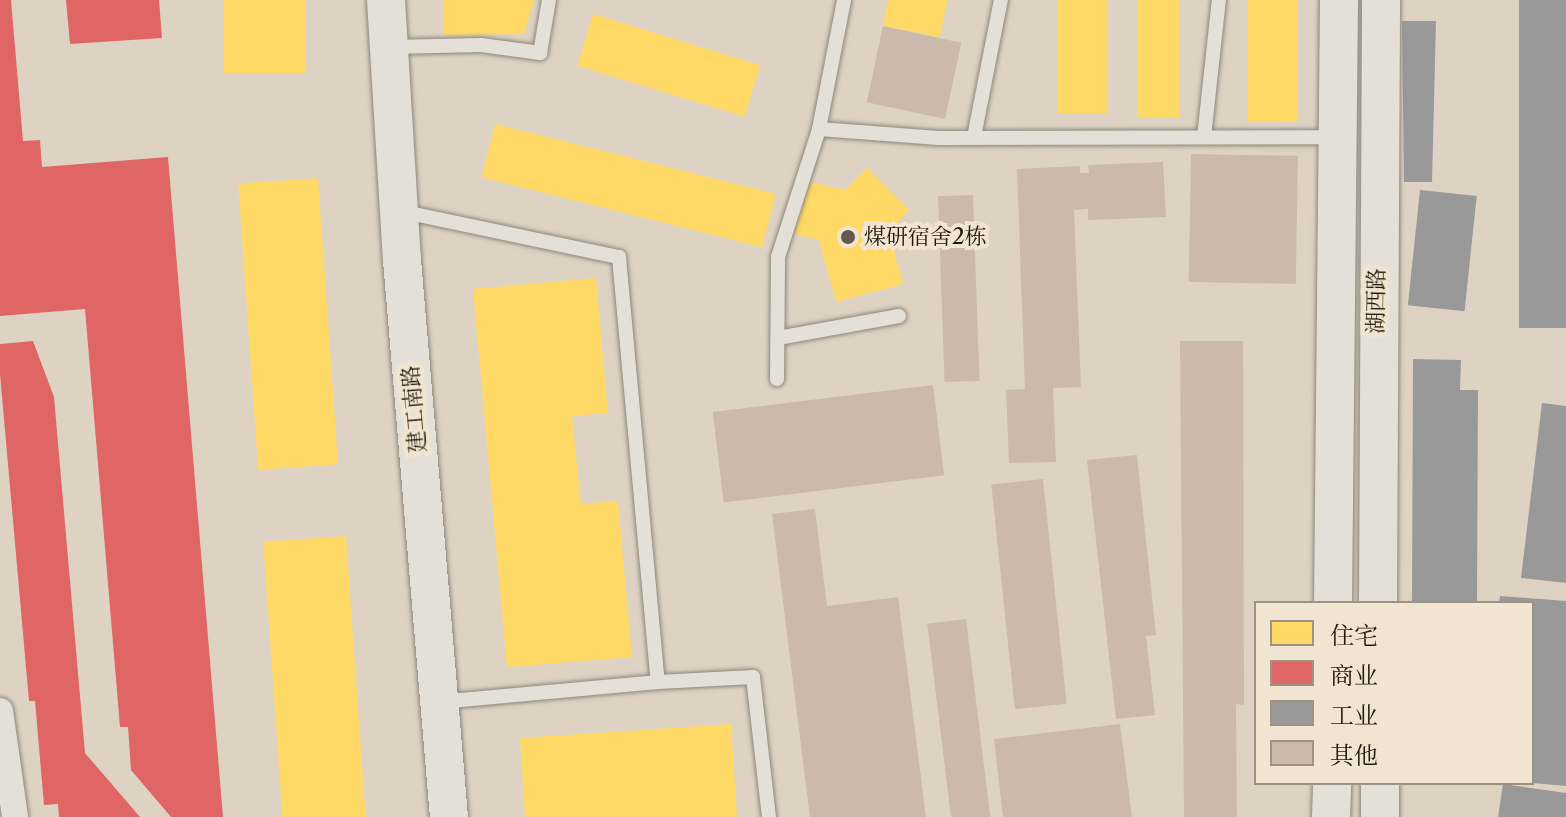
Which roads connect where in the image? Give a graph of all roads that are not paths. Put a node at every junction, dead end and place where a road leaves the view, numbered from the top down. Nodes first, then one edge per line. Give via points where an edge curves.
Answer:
1 (386, 0) edge
2 (549, 0) edge
3 (844, 0) edge
4 (1001, 0) edge
5 (1219, 0) edge
6 (1339, 0) edge
7 (1381, 0) edge
8 (390, 47) junction
9 (819, 129) junction
10 (974, 137) junction
11 (1204, 137) junction
12 (1338, 137) junction
13 (399, 211) junction
14 (899, 316) dead end
15 (778, 338) junction
16 (777, 379) dead end
17 (1333, 601) edge
18 (1378, 601) edge
19 (658, 682) junction
20 (439, 702) junction
21 (0, 711) edge
22 (1332, 785) edge
23 (1380, 785) edge
24 (15, 817) edge
25 (449, 817) edge
26 (769, 817) edge
27 (1331, 817) edge
28 (1380, 817) edge

1 - 8 main road, 建工南路
2 - 8 lane via 540,53 481,45
3 - 9 lane
4 - 10 lane
5 - 11 lane
6 - 12 main road, 湖西路
7 - 18 main road, 湖西路
8 - 13 main road, 建工南路
9 - 10 lane
9 - 15 lane via 778,257
10 - 11 lane
11 - 12 lane
12 - 17 main road, 湖西路
13 - 19 lane via 619,257
13 - 20 main road, 建工南路
14 - 15 lane
15 - 16 lane
19 - 20 lane
19 - 26 lane via 753,677
20 - 25 main road, 建工南路
21 - 24 street
22 - 27 main road
23 - 28 main road

